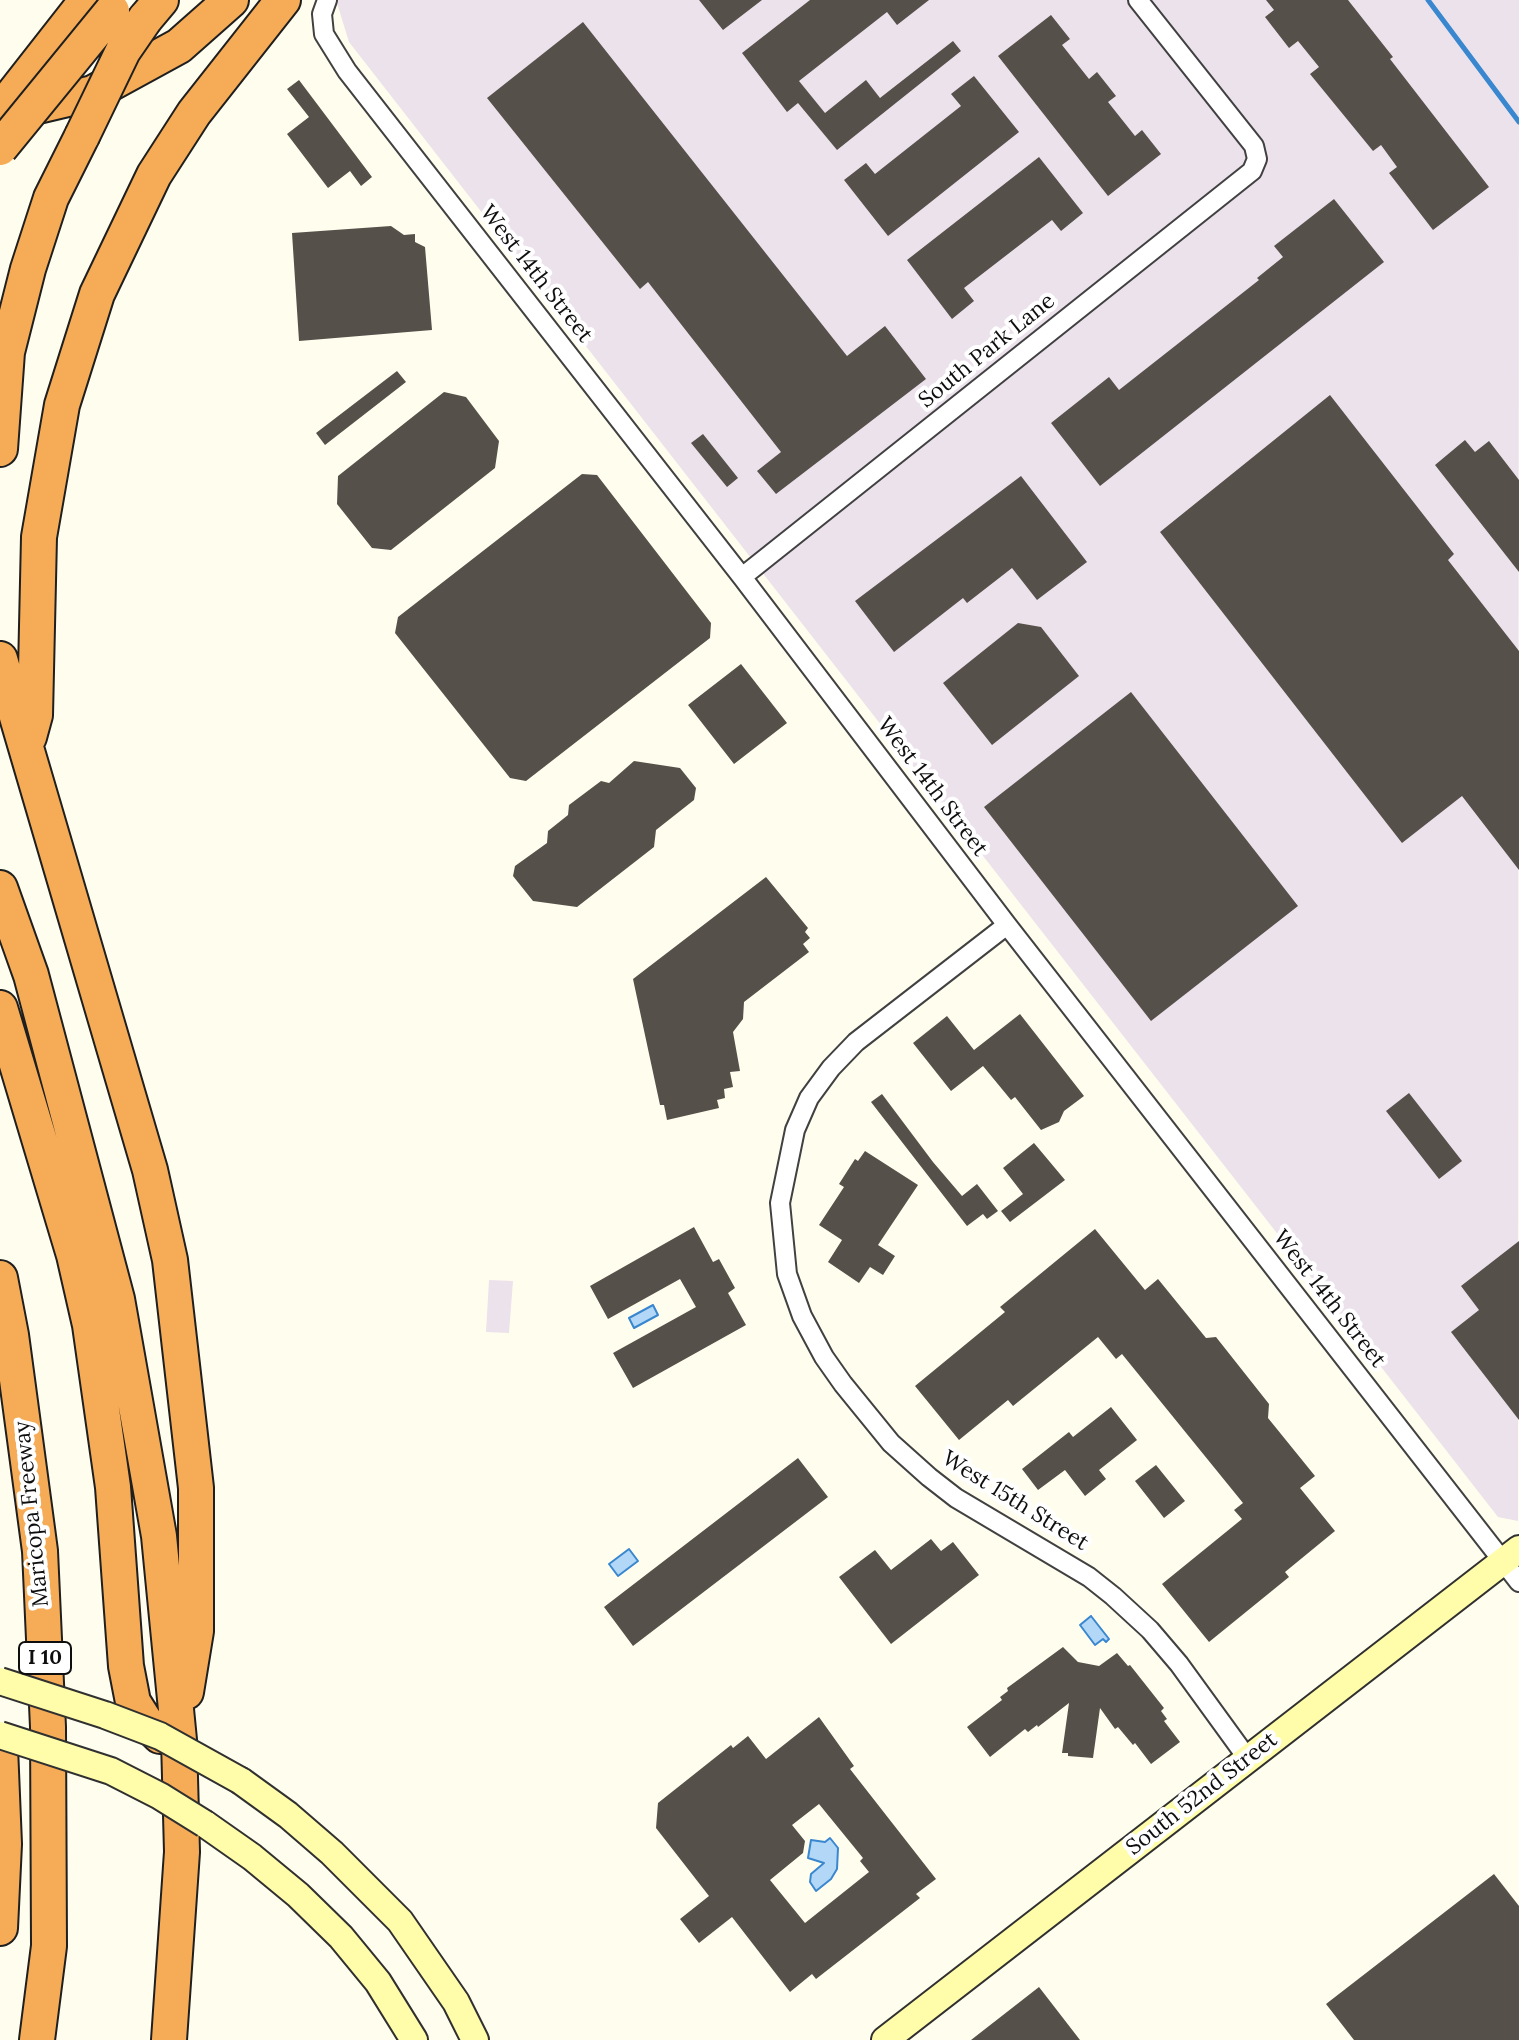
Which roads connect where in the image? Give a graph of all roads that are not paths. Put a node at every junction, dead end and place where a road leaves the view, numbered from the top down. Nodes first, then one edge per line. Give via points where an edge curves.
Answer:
1 (231, 0) edge
2 (283, 0) edge
3 (1138, 0) edge
4 (126, 6) edge
5 (325, 7) edge
6 (0, 113) edge
7 (0, 148) edge
8 (0, 449) edge
9 (742, 577) junction
10 (0, 659) edge
11 (26, 745) junction
12 (0, 888) edge
13 (1007, 925) junction
14 (0, 1008) edge
15 (0, 1278) edge
16 (1514, 1564) edge
17 (0, 1681) edge
18 (0, 1735) edge
19 (170, 1738) junction
20 (0, 1747) edge
21 (1248, 1759) junction
22 (0, 1928) edge
23 (37, 2040) edge
24 (169, 2040) edge
25 (414, 2040) edge
26 (475, 2040) edge
27 (885, 2040) edge

1 - 6 highway via 179,46 93,93
2 - 11 highway via 194,113 154,175 97,294 62,405 39,537 35,715
3 - 9 street, South Park Lane via 1254,146 1257,159 1252,171
4 - 6 highway
4 - 7 highway, bridge
4 - 8 highway, bridge via 123,51 51,198 28,269 7,352
5 - 9 street, West 14th Street via 324,34 347,71
9 - 13 street, West 14th Street
10 - 11 highway
11 - 19 highway via 150,1170 170,1260 196,1488 196,1631
12 - 19 highway via 31,975 117,1299 159,1536
13 - 16 street, West 14th Street
13 - 21 street, West 15th Street via 865,1035 809,1098 785,1170 780,1213 787,1274 824,1357 891,1443 929,1477 995,1522 1089,1577 1150,1630
14 - 19 highway via 90,1325 113,1487 124,1651 133,1702 145,1721
15 - 23 highway, Maricopa Freeway / I 10 via 41,1567 49,1946
16 - 21 main road, South 52nd Street
17 - 19 main road, bridge
18 - 25 main road, bridge via 111,1771 205,1824 275,1876 341,1937 378,1982
19 - 24 highway via 182,1852
19 - 26 main road, bridge via 241,1781 332,1853 400,1921 456,2002
20 - 22 highway
21 - 27 main road, South 52nd Street

